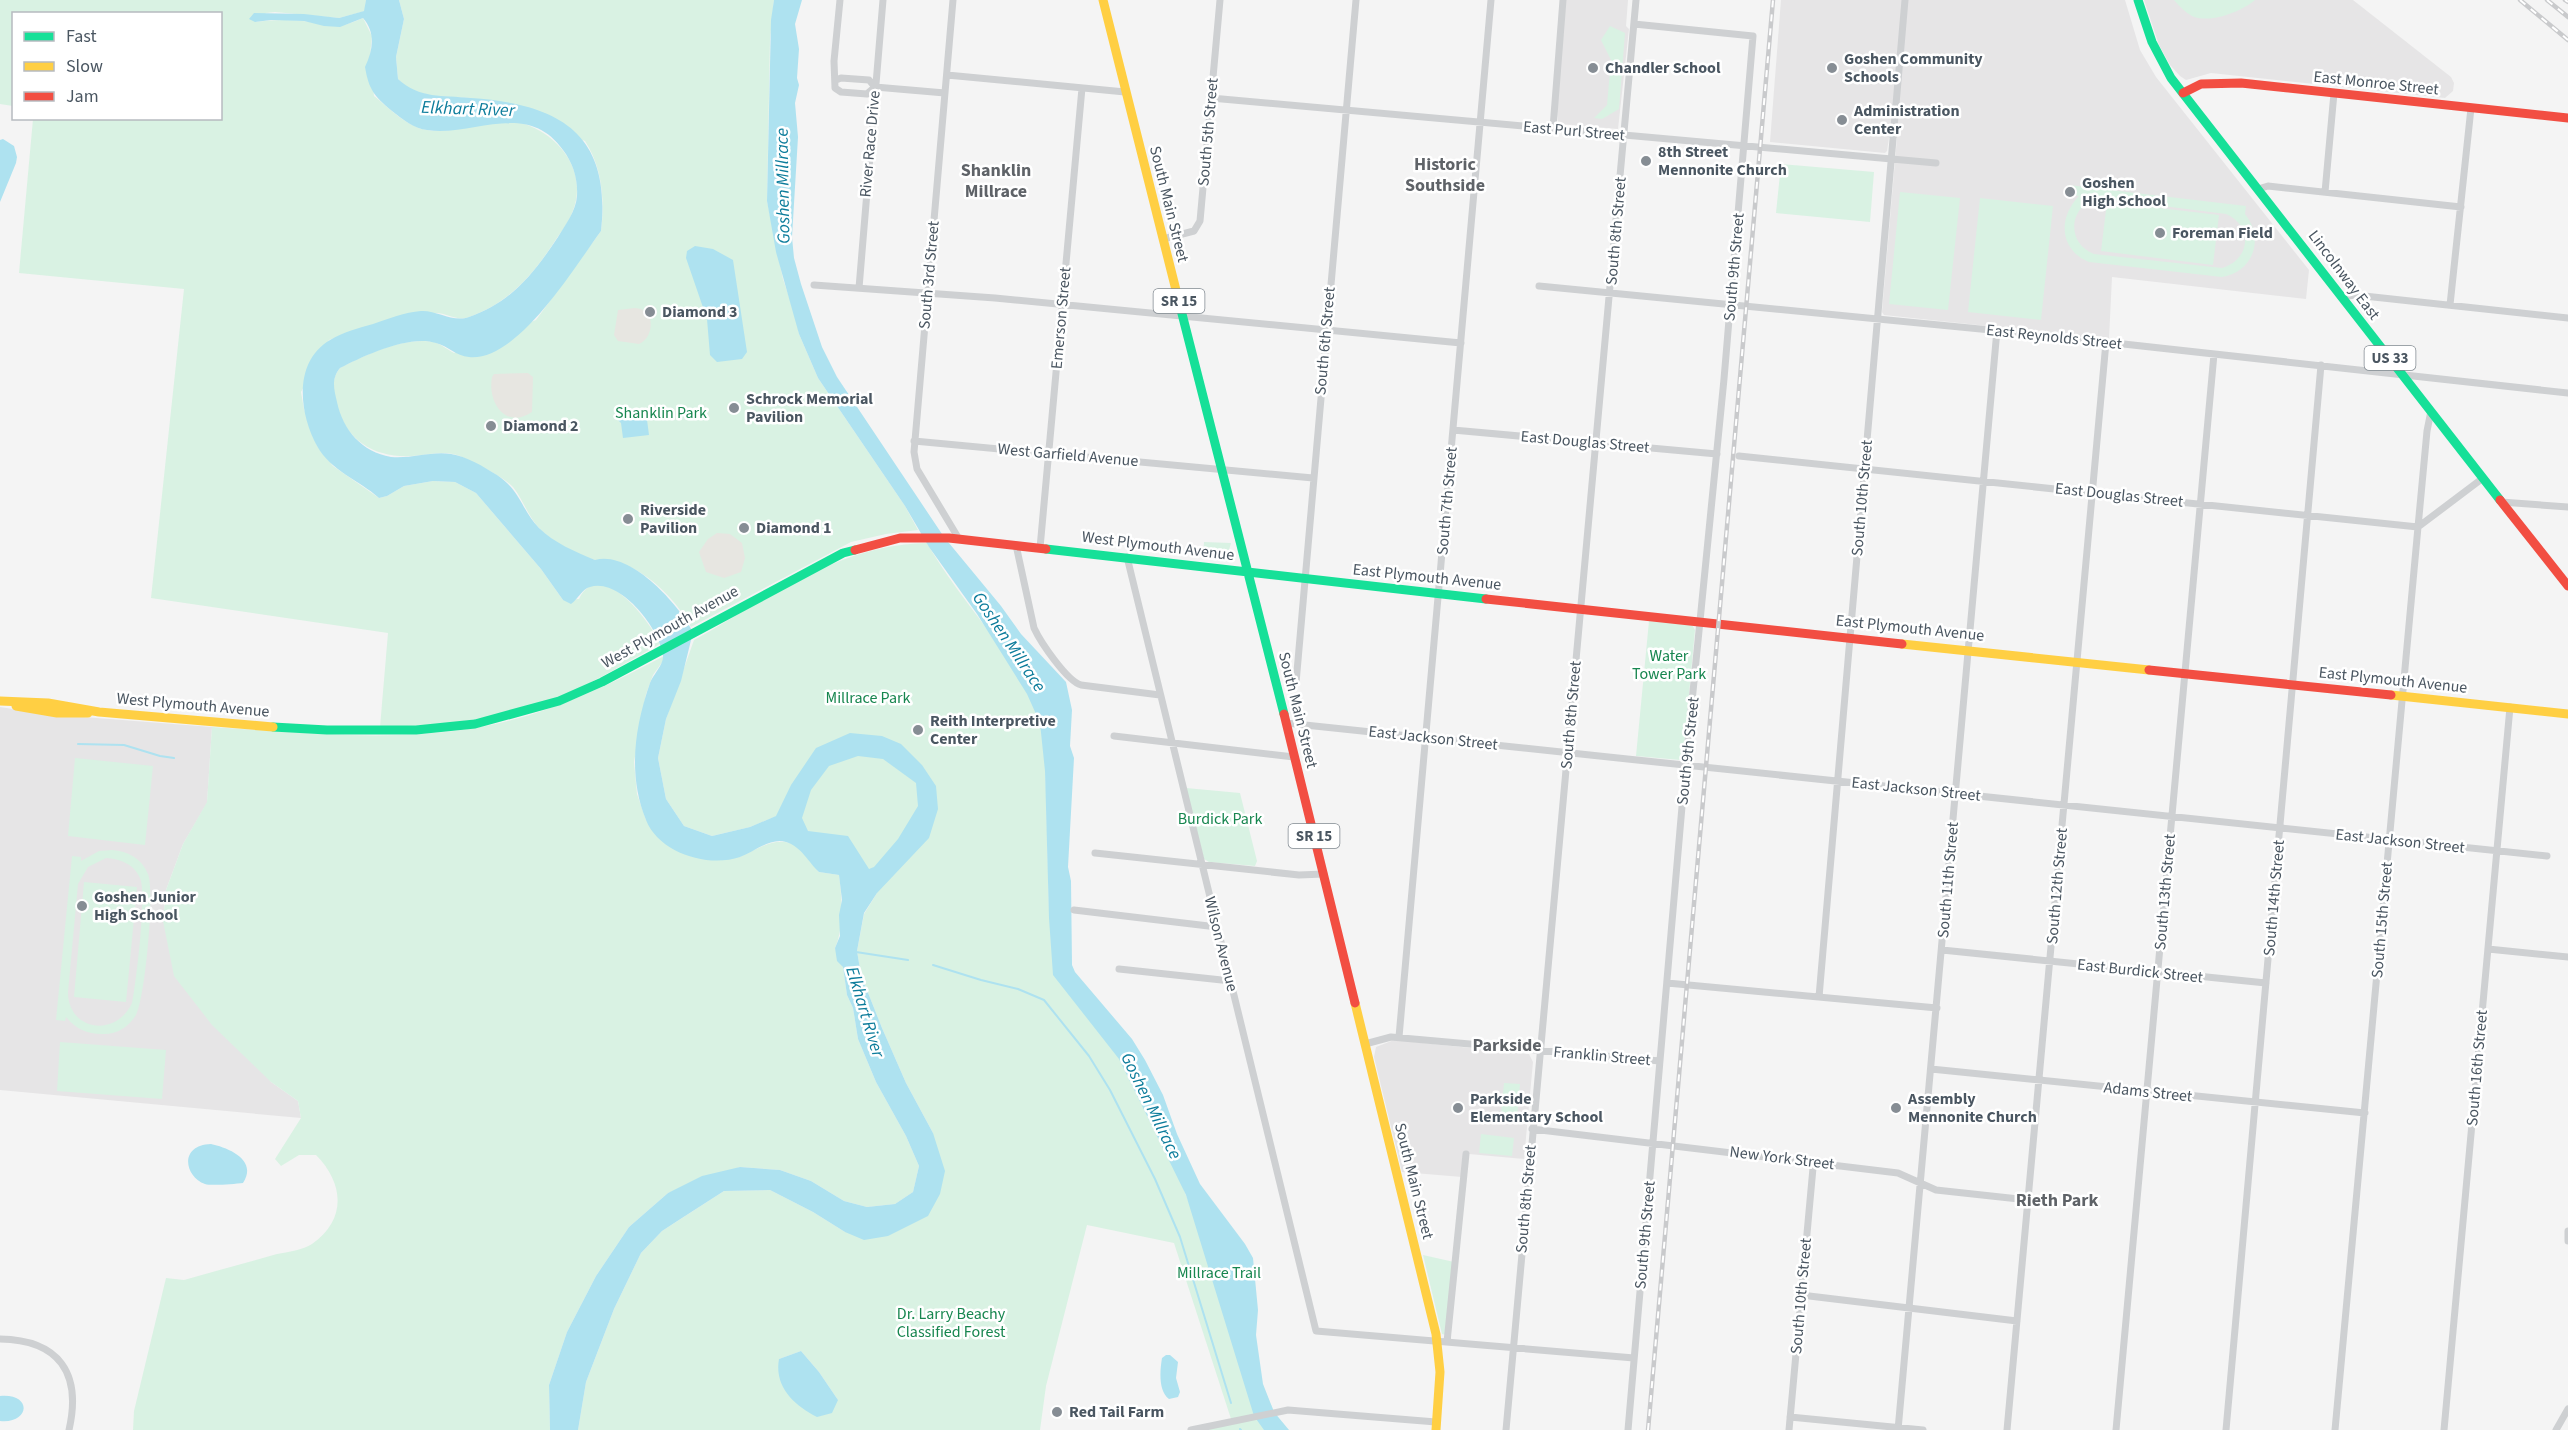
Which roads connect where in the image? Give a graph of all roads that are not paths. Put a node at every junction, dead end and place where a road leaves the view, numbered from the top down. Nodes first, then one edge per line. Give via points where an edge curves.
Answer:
1 (840, 0) edge
2 (883, 0) edge
3 (953, 0) edge
4 (1103, 0) edge
5 (1220, 0) edge
6 (1356, 0) edge
7 (1491, 0) edge
8 (1563, 0) edge
9 (1636, 0) edge
10 (1905, 0) edge
11 (2138, 0) edge
12 (1634, 24) junction
13 (947, 75) junction
14 (836, 80) junction
15 (875, 87) junction
16 (1082, 88) junction
17 (1125, 92) junction
18 (945, 93) junction
19 (2183, 93) junction
20 (2334, 93) junction
21 (1211, 98) junction
22 (2471, 108) junction
23 (1345, 110) junction
24 (2568, 118) edge
25 (1481, 122) junction
26 (1552, 128) junction
27 (1625, 135) junction
28 (1744, 146) junction
29 (1892, 159) junction
30 (1936, 163) dead end
31 (2258, 189) junction
32 (2325, 192) junction
33 (2461, 207) junction
34 (1163, 239) junction
35 (814, 285) dead end
36 (1539, 286) dead end
37 (859, 288) junction
38 (1610, 292) junction
39 (928, 294) junction
40 (2341, 297) junction
41 (1062, 305) junction
42 (1730, 305) junction
43 (2450, 305) junction
44 (1184, 317) junction
45 (2568, 318) edge
46 (1878, 319) junction
47 (1327, 330) junction
48 (1997, 330) junction
49 (2106, 342) junction
50 (1461, 344) junction
51 (2214, 354) junction
52 (2321, 366) junction
53 (2404, 375) junction
54 (2568, 393) edge
55 (2431, 411) junction
56 (1453, 429) junction
57 (914, 441) junction
58 (1597, 442) junction
59 (1048, 453) junction
60 (1717, 454) junction
61 (1739, 456) dead end
62 (1865, 469) junction
63 (1222, 470) junction
64 (1313, 478) junction
65 (2483, 478) junction
66 (1985, 480) junction
67 (2092, 492) junction
68 (2501, 502) junction
69 (2200, 504) junction
70 (2568, 507) edge
71 (2308, 515) junction
72 (2418, 527) junction
73 (954, 538) junction
74 (1016, 545) junction
75 (1040, 548) junction
76 (1126, 557) junction
77 (1249, 572) junction
78 (1305, 578) junction
79 (2568, 586) edge
80 (1438, 593) junction
81 (1581, 610) junction
82 (1701, 622) junction
83 (1850, 636) junction
84 (1969, 649) junction
85 (2077, 661) junction
86 (2186, 672) junction
87 (1296, 683) dead end
88 (2294, 684) junction
89 (1160, 695) junction
90 (2402, 696) junction
91 (0, 702) edge
92 (2510, 707) junction
93 (2568, 714) edge
94 (1286, 723) junction
95 (1114, 736) dead end
96 (1427, 737) junction
97 (1171, 743) junction
98 (1568, 752) junction
99 (1294, 757) junction
100 (1686, 765) junction
101 (1838, 781) junction
102 (1956, 794) junction
103 (2065, 805) junction
104 (2172, 816) junction
105 (2280, 827) junction
106 (2389, 840) junction
107 (2497, 851) junction
108 (1095, 853) dead end
109 (2547, 856) dead end
110 (1203, 865) junction
111 (1324, 874) junction
112 (1074, 910) dead end
113 (1216, 927) junction
114 (2488, 949) junction
115 (1942, 950) junction
116 (2568, 957) edge
117 (2050, 962) junction
118 (1119, 969) dead end
119 (2158, 972) junction
120 (1231, 981) junction
121 (1667, 983) junction
122 (2266, 983) junction
123 (1819, 997) junction
124 (1937, 1008) junction
125 (1399, 1037) junction
126 (1365, 1044) junction
127 (1539, 1051) junction
128 (1660, 1061) junction
129 (1931, 1069) junction
130 (2039, 1081) junction
131 (2146, 1092) junction
132 (2255, 1103) junction
133 (2365, 1113) junction
134 (1532, 1129) junction
135 (1653, 1144) junction
136 (1466, 1154) dead end
137 (1816, 1162) junction
138 (1920, 1182) junction
139 (2028, 1200) junction
140 (2568, 1231) edge
141 (2568, 1241) edge
142 (1801, 1295) junction
143 (1910, 1308) junction
144 (2017, 1321) junction
145 (0, 1339) edge
146 (1442, 1342) junction
147 (1514, 1348) junction
148 (1634, 1358) junction
149 (2568, 1409) edge
150 (1790, 1417) junction
151 (1436, 1426) edge
152 (1898, 1429) edge
153 (69, 1430) edge
154 (1191, 1430) edge
155 (1506, 1430) edge
156 (1628, 1430) edge
157 (1789, 1430) edge
158 (1923, 1430) edge
159 (2007, 1430) edge
160 (2116, 1430) edge
161 (2226, 1430) edge
162 (2335, 1430) edge
163 (2444, 1430) edge
164 (2556, 1430) edge

1 - 14 street
2 - 15 street, River Race Drive
3 - 13 street, South 3rd Street
4 - 17 main road, South Main Street / SR 15
5 - 21 street, South 5th Street
6 - 23 street, South 6th Street
7 - 25 street, South 7th Street
8 - 26 street
9 - 12 street, South 8th Street
10 - 29 street, South 10th Street
11 - 19 main road, Lincolnway East / US 33 via 2158,56
12 - 27 street, South 8th Street
12 - 28 street, South 9th Street via 1753,36
13 - 16 street
13 - 18 street, South 3rd Street
14 - 15 street via 869,80
14 - 15 street via 836,88 841,92 867,94
15 - 18 street
15 - 37 street, River Race Drive
16 - 17 street
16 - 41 street, Emerson Street
17 - 34 main road, South Main Street / SR 15
18 - 39 street, South 3rd Street
19 - 20 main road, East Monroe Street via 2201,84 2222,82
19 - 31 main road, Lincolnway East / US 33
20 - 22 main road, East Monroe Street
20 - 32 street
21 - 23 street, East Purl Street
21 - 34 street, South 5th Street via 1199,225
22 - 24 main road, East Monroe Street
22 - 33 street
23 - 25 street, East Purl Street
23 - 47 street, South 6th Street
25 - 26 street, East Purl Street
25 - 50 street, South 7th Street
26 - 27 street, East Purl Street
27 - 28 street, East Purl Street
27 - 38 street, South 8th Street
28 - 29 street, East Purl Street
28 - 42 street, South 9th Street
29 - 30 street, East Purl Street
29 - 46 street, South 10th Street
31 - 32 street via 2268,186
31 - 40 main road, Lincolnway East / US 33
32 - 33 street
33 - 43 street
34 - 44 main road, South Main Street / SR 15
35 - 37 street
36 - 38 street, East Reynolds Street
37 - 39 street
38 - 42 street, East Reynolds Street
38 - 58 street, South 8th Street
39 - 41 street
39 - 57 street, South 3rd Street
40 - 43 street via 2355,295
40 - 53 main road, Lincolnway East / US 33
41 - 44 street
41 - 59 street, Emerson Street
42 - 46 street, East Reynolds Street
42 - 60 street, South 9th Street
43 - 45 street
44 - 47 street
44 - 63 main road, South Main Street / SR 15
46 - 48 street, East Reynolds Street
46 - 62 street, South 10th Street
47 - 50 street
47 - 64 street, South 6th Street
48 - 49 street, East Reynolds Street
48 - 66 street, South 11th Street
49 - 51 street, East Reynolds Street
49 - 67 street, South 12th Street
50 - 56 street, South 7th Street
51 - 52 street, East Reynolds Street
51 - 69 street, South 13th Street
52 - 53 street, East Reynolds Street
52 - 71 street, South 14th Street
53 - 54 street, East Reynolds Street
53 - 55 main road, Lincolnway East / US 33
55 - 65 main road, Lincolnway East / US 33
55 - 72 street, South 15th Street
56 - 58 street, East Douglas Street
56 - 80 street, South 7th Street
57 - 59 street, West Garfield Avenue
57 - 73 street, South 3rd Street via 917,470
58 - 60 street, East Douglas Street
58 - 81 street, South 8th Street
59 - 63 street, West Garfield Avenue
59 - 75 street, Emerson Street
60 - 82 street, South 9th Street
61 - 62 street, East Douglas Street
62 - 66 street, East Douglas Street
62 - 83 street, South 10th Street
63 - 64 street, West Garfield Avenue
63 - 77 main road, South Main Street / SR 15
64 - 78 street, South 6th Street
65 - 68 main road, Lincolnway East / US 33
65 - 72 street
66 - 67 street, East Douglas Street
66 - 84 street, South 11th Street
67 - 69 street, East Douglas Street
67 - 85 street, South 12th Street
68 - 70 street
68 - 79 main road, Lincolnway East / US 33
69 - 71 street, East Douglas Street
69 - 86 street, South 13th Street
71 - 72 street, East Douglas Street
71 - 88 street, South 14th Street
72 - 90 street, South 15th Street
73 - 74 main road, West Plymouth Avenue
73 - 91 main road, West Plymouth Avenue via 883,541 843,553 603,681 559,700 494,720 448,728 327,730
74 - 75 main road, West Plymouth Avenue
74 - 89 street via 1034,628 1072,681 1082,686
75 - 76 main road, West Plymouth Avenue
76 - 77 main road, West Plymouth Avenue
76 - 89 street, Wilson Avenue
77 - 78 main road, East Plymouth Avenue
77 - 94 main road, South Main Street / SR 15
78 - 80 main road, East Plymouth Avenue
78 - 87 street, South 6th Street
80 - 81 main road, East Plymouth Avenue
80 - 96 street, South 7th Street
81 - 82 main road, East Plymouth Avenue
81 - 98 street, South 8th Street
82 - 83 main road, East Plymouth Avenue
82 - 100 street, South 9th Street
83 - 84 main road, East Plymouth Avenue
83 - 101 street, South 10th Street
84 - 85 main road, East Plymouth Avenue
84 - 102 street, South 11th Street
85 - 86 main road, East Plymouth Avenue
85 - 103 street, South 12th Street
86 - 88 main road, East Plymouth Avenue
86 - 104 street, South 13th Street
88 - 90 main road, East Plymouth Avenue
88 - 105 street, South 14th Street
89 - 97 street, Wilson Avenue
90 - 92 main road, East Plymouth Avenue
90 - 106 street, South 15th Street
92 - 93 main road, East Plymouth Avenue
92 - 107 street, South 16th Street
94 - 96 street, East Jackson Street
94 - 99 main road, South Main Street / SR 15
95 - 97 street
96 - 98 street, East Jackson Street
96 - 125 street, South 7th Street
97 - 99 street
97 - 110 street, Wilson Avenue
98 - 100 street, East Jackson Street
98 - 127 street, South 8th Street
99 - 111 main road, South Main Street / SR 15
100 - 101 street, East Jackson Street
100 - 121 street, South 9th Street
101 - 102 street, East Jackson Street
101 - 123 street, South 10th Street
102 - 103 street, East Jackson Street
102 - 115 street, South 11th Street
103 - 104 street, East Jackson Street
103 - 117 street, South 12th Street
104 - 105 street, East Jackson Street
104 - 119 street, South 13th Street
105 - 106 street, East Jackson Street
105 - 122 street, South 14th Street
106 - 107 street, East Jackson Street
106 - 133 street, South 15th Street
107 - 109 street, East Jackson Street
107 - 114 street, South 16th Street
108 - 110 street
110 - 111 street
110 - 113 street, Wilson Avenue
111 - 126 main road, South Main Street / SR 15
112 - 113 street
113 - 120 street, Wilson Avenue
114 - 116 street
114 - 163 street, South 16th Street
115 - 117 street, East Burdick Street
115 - 124 street, South 11th Street
117 - 119 street, East Burdick Street
117 - 130 street, South 12th Street
118 - 120 street
119 - 122 street, East Burdick Street
119 - 131 street, South 13th Street
120 - 146 street, Wilson Avenue via 1316,1331
121 - 123 street
121 - 128 street, South 9th Street
122 - 132 street, South 14th Street
123 - 124 street
124 - 129 street, South 11th Street
125 - 126 street, Franklin Street
125 - 127 street, Franklin Street
126 - 146 main road, South Main Street / SR 15
127 - 128 street, Franklin Street
127 - 134 street, South 8th Street
128 - 135 street, South 9th Street
129 - 130 street, Adams Street
129 - 138 street, South 11th Street
130 - 131 street, Adams Street
130 - 139 street, South 12th Street
131 - 132 street, Adams Street
131 - 160 street, South 13th Street
132 - 133 street, Adams Street
132 - 161 street, South 14th Street
133 - 162 street, South 15th Street
134 - 135 street, New York Street
134 - 147 street, South 8th Street
135 - 137 street, New York Street
135 - 148 street, South 9th Street
136 - 146 street
137 - 138 street, New York Street via 1898,1173
137 - 142 street, South 10th Street
138 - 139 street, New York Street via 1936,1190
138 - 143 street, South 11th Street
139 - 144 street, South 12th Street
140 - 141 street
142 - 143 street
142 - 150 street, South 10th Street
143 - 144 street
143 - 152 street, South 11th Street
144 - 159 street, South 12th Street
145 - 153 street via 32,1342 50,1350 64,1367 73,1387
146 - 147 street
146 - 151 main road, South Main Street / SR 15
147 - 148 street
147 - 155 street, South 8th Street
148 - 156 street, South 9th Street
149 - 164 street
150 - 152 street
150 - 157 street, South 10th Street
151 - 154 street via 1282,1410
152 - 158 street

